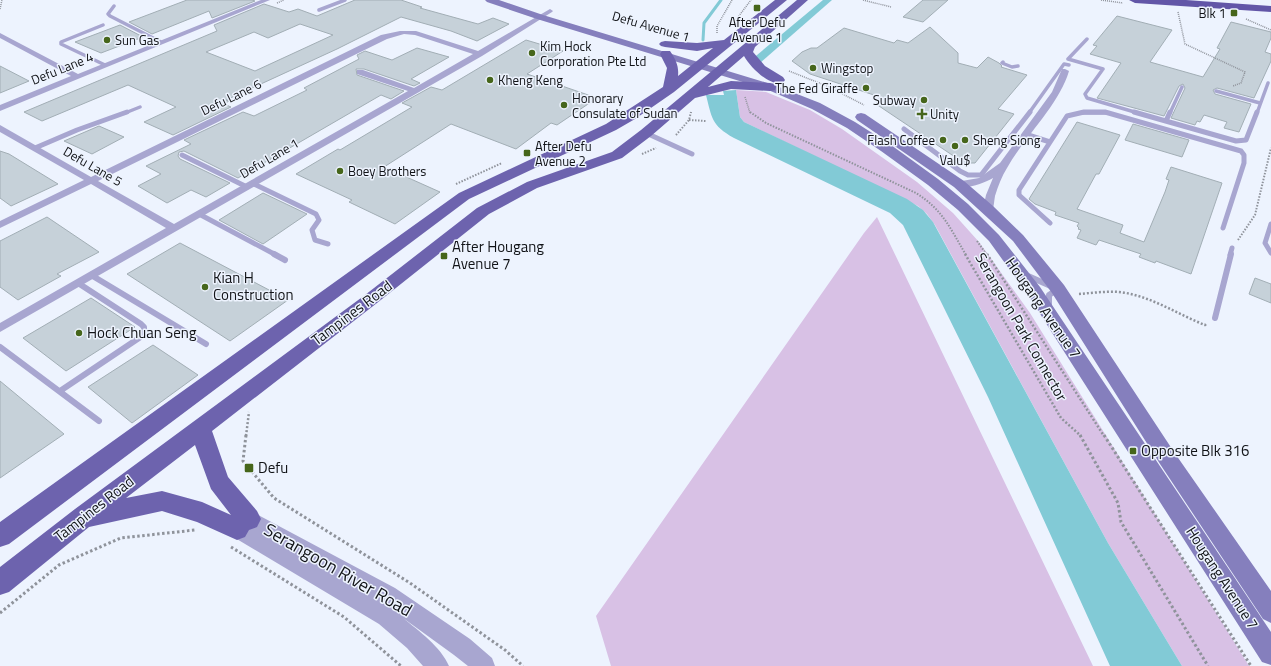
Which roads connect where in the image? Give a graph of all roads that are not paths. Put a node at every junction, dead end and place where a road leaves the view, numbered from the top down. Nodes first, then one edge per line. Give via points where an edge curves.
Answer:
1 (267, 0) edge
2 (345, 0) edge
3 (490, 0) edge
4 (517, 0) edge
5 (782, 0) edge
6 (803, 0) edge
7 (1135, 0) edge
8 (1216, 0) edge
9 (1271, 2) edge
10 (114, 6) dead end
11 (1271, 9) edge
12 (319, 10) dead end
13 (550, 11) junction
14 (540, 17) junction
15 (103, 25) dead end
16 (0, 35) edge
17 (1087, 39) dead end
18 (722, 41) junction
19 (161, 42) junction
20 (750, 44) junction
21 (665, 49) junction
22 (480, 54) junction
23 (1070, 60) junction
24 (704, 61) junction
25 (1003, 62) dead end
26 (105, 65) junction
27 (1018, 66) dead end
28 (722, 67) junction
29 (1067, 68) junction
30 (360, 72) dead end
31 (76, 76) junction
32 (778, 79) junction
33 (1268, 83) dead end
34 (1182, 87) dead end
35 (669, 89) junction
36 (415, 91) junction
37 (1216, 91) road end
38 (689, 101) junction
39 (1260, 103) junction
40 (140, 107) dead end
41 (0, 108) edge
42 (1166, 121) junction
43 (0, 128) edge
44 (904, 129) dead end
45 (646, 133) junction
46 (1025, 134) junction
47 (1050, 142) junction
48 (35, 148) junction
49 (692, 154) dead end
50 (182, 155) dead end
51 (1004, 164) junction
52 (91, 181) junction
53 (959, 184) junction
54 (249, 185) junction
55 (988, 209) junction
56 (198, 214) junction
57 (1050, 223) dead end
58 (1271, 224) edge
59 (0, 225) edge
60 (173, 228) junction
61 (1223, 228) dead end
62 (328, 244) dead end
63 (1232, 248) road end
64 (1271, 253) edge
65 (285, 260) dead end
66 (1018, 270) junction
67 (92, 275) junction
68 (78, 283) junction
69 (1058, 289) junction
70 (1049, 312) junction
71 (1213, 320) road end
72 (0, 328) edge
73 (206, 344) dead end
74 (0, 347) edge
75 (60, 391) junction
76 (99, 421) dead end
77 (200, 428) junction
78 (83, 517) junction
79 (238, 531) junction
80 (0, 536) edge
81 (0, 583) edge
82 (1271, 611) edge
83 (1271, 653) edge
84 (438, 666) edge
85 (484, 666) edge

1 - 19 street, Defu Lane 4
2 - 12 lane
3 - 14 main road, Defu Avenue 1
4 - 13 main road, Defu Avenue 1
5 - 18 main road, Tampines Road
6 - 20 main road, Tampines Road
7 - 11 highway
8 - 9 highway
10 - 19 lane via 108,14 110,16
13 - 14 street, Defu Lane 1
13 - 21 main road, Defu Avenue 1
14 - 21 main road, Defu Avenue 1
14 - 22 street, Defu Lane 1
15 - 26 lane via 70,37 61,44
16 - 31 street
17 - 23 lane
18 - 21 main road via 717,45
18 - 24 main road, Tampines Road
19 - 26 street, Defu Lane 4
20 - 28 main road, Tampines Road
20 - 32 main road via 747,52 751,60
21 - 24 main road, Defu Avenue 1
21 - 35 main road via 673,68
22 - 36 street, Defu Lane 1
22 - 52 street, Defu Lane 6 via 416,33 397,32
23 - 29 lane
23 - 42 lane via 1104,69 1085,94 1087,98
24 - 28 main road
24 - 35 main road, Tampines Road
25 - 27 lane via 1008,66
26 - 31 street, Defu Lane 4
28 - 32 main road, Hougang Avenue 7
28 - 38 main road, Tampines Road
29 - 44 lane via 1064,64 981,175 968,175 960,171
29 - 46 street via 1054,95
30 - 36 street
31 - 41 street, Defu Lane 4
32 - 38 main road via 703,91
32 - 53 main road, Hougang Avenue 7 via 863,119
32 - 66 main road, Hougang Avenue 7 via 816,106 851,125 900,158 963,207 994,238
33 - 39 lane
34 - 42 lane
35 - 80 main road, Tampines Road via 611,127 464,196
36 - 54 street, Defu Lane 1
37 - 39 lane
38 - 45 main road, Tampines Road
39 - 42 lane via 1243,142
40 - 48 lane
43 - 48 street, Defu Lane 5
45 - 49 lane
45 - 77 main road, Tampines Road via 617,155 532,185 483,211
46 - 47 lane
46 - 51 street
47 - 57 lane via 1018,193
47 - 61 lane via 1067,116 1084,112 1106,112 1242,151 1244,163
48 - 52 street, Defu Lane 5
50 - 54 lane
51 - 53 street via 988,178 977,183
51 - 55 street via 989,199
52 - 59 street, Defu Lane 6
52 - 60 street, Defu Lane 5
53 - 55 main road, Hougang Avenue 7
54 - 56 street, Defu Lane 1
54 - 62 lane via 316,214 319,220 312,230 316,240
55 - 69 main road, Hougang Avenue 7 via 1018,238
56 - 60 street, Defu Lane 1
56 - 65 lane
58 - 64 lane via 1265,243
60 - 67 street, Defu Lane 1
63 - 71 lane
66 - 69 lane
66 - 70 main road, Hougang Avenue 7
67 - 68 street, Defu Lane 1
67 - 73 lane
68 - 72 street, Defu Lane 1
68 - 75 lane via 141,324 144,331 139,338
69 - 70 lane via 1049,295
69 - 82 main road, Hougang Avenue 7 via 1154,438
70 - 83 main road, Hougang Avenue 7
74 - 75 lane
75 - 76 lane
77 - 78 main road, Tampines Road
77 - 79 main road
78 - 79 main road via 162,501 202,513
78 - 81 main road, Tampines Road
79 - 84 street, Serangoon River Road via 386,617
79 - 85 street, Serangoon River Road via 388,594

